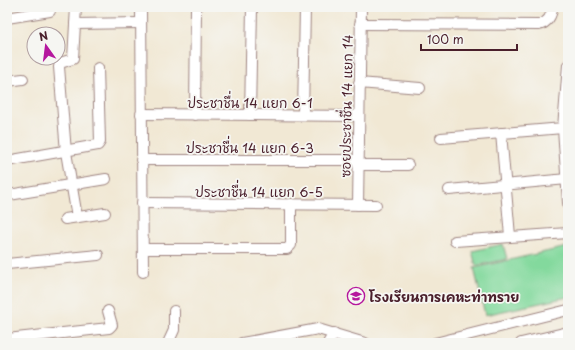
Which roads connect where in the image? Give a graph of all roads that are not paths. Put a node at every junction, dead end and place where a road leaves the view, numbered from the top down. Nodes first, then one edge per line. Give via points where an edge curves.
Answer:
1 (76, 7) edge
2 (141, 7) edge
3 (196, 7) edge
4 (252, 7) edge
5 (304, 7) edge
6 (360, 7) edge
7 (552, 7) edge
8 (50, 11) dead end
9 (7, 18) edge
10 (75, 24) junction
11 (141, 24) junction
12 (360, 24) junction
13 (568, 65) edge
14 (98, 68) dead end
15 (23, 79) dead end
16 (7, 81) edge
17 (359, 83) junction
18 (420, 88) dead end
19 (141, 114) junction
20 (195, 115) junction
21 (250, 115) junction
22 (303, 115) junction
23 (359, 116) junction
24 (563, 128) junction
25 (501, 133) junction
26 (441, 138) dead end
27 (66, 152) junction
28 (142, 160) junction
29 (7, 161) edge
30 (358, 163) junction
31 (408, 165) dead end
32 (106, 179) dead end
33 (567, 179) junction
34 (71, 183) junction
35 (506, 185) junction
36 (449, 190) dead end
37 (9, 195) dead end
38 (568, 202) edge
39 (142, 203) junction
40 (291, 204) junction
41 (358, 205) junction
42 (376, 205) dead end
43 (105, 213) dead end
44 (77, 217) junction
45 (65, 219) dead end
46 (568, 233) edge
47 (510, 236) junction
48 (454, 241) dead end
49 (143, 249) junction
50 (98, 255) dead end
51 (7, 264) edge
52 (143, 272) dead end
53 (568, 310) edge
54 (108, 311) dead end
55 (174, 311) dead end
56 (568, 332) edge
57 (334, 333) junction
58 (471, 338) edge
59 (7, 339) edge
60 (325, 342) edge
61 (527, 342) edge
62 (168, 343) edge
63 (242, 343) edge
64 (364, 343) edge
65 (435, 343) edge

1 - 10 street
2 - 11 street
3 - 20 street
4 - 21 street
5 - 22 street
6 - 12 street, ซอยประชาชื่น 14 แยก 14
7 - 12 street via 549,19 539,25
8 - 9 street
10 - 11 street
10 - 27 street via 73,59 63,61 59,67
11 - 19 street
12 - 17 street, ซอยประชาชื่น 14 แยก 14
13 - 24 street
14 - 27 street via 100,142 94,147
15 - 16 street
17 - 18 street
17 - 23 street, ซอยประชาชื่น 14 แยก 14
19 - 20 street, ประชาชื่น 14 แยก 6-1
19 - 28 street
20 - 21 street, ประชาชื่น 14 แยก 6-1
21 - 22 street, ประชาชื่น 14 แยก 6-1
22 - 23 street, ประชาชื่น 14 แยก 6-1
23 - 30 street, ซอยประชาชื่น 14 แยก 14
24 - 25 street
24 - 33 street
25 - 26 street
25 - 35 street
27 - 29 street
27 - 34 street
28 - 30 street, ประชาชื่น 14 แยก 6-3
28 - 39 street
30 - 31 street, ประชาชื่น 14 แยก 6-3
30 - 41 street, ซอยประชาชื่น 14 แยก 14
32 - 34 street
33 - 35 street
33 - 38 street
34 - 37 street
34 - 44 street
35 - 36 street
35 - 47 street
39 - 40 street, ประชาชื่น 14 แยก 6-5
39 - 49 street
40 - 41 street, ประชาชื่น 14 แยก 6-5
40 - 49 street via 291,245 287,249
41 - 42 street, ประชาชื่น 14 แยก 6-5
43 - 44 street
44 - 45 street
46 - 47 street
47 - 48 street
49 - 52 street
50 - 51 street
53 - 58 street
54 - 59 street via 112,325 109,328
55 - 62 street via 174,330
56 - 61 street
57 - 60 street
57 - 63 street via 310,330
57 - 64 street
58 - 65 street

